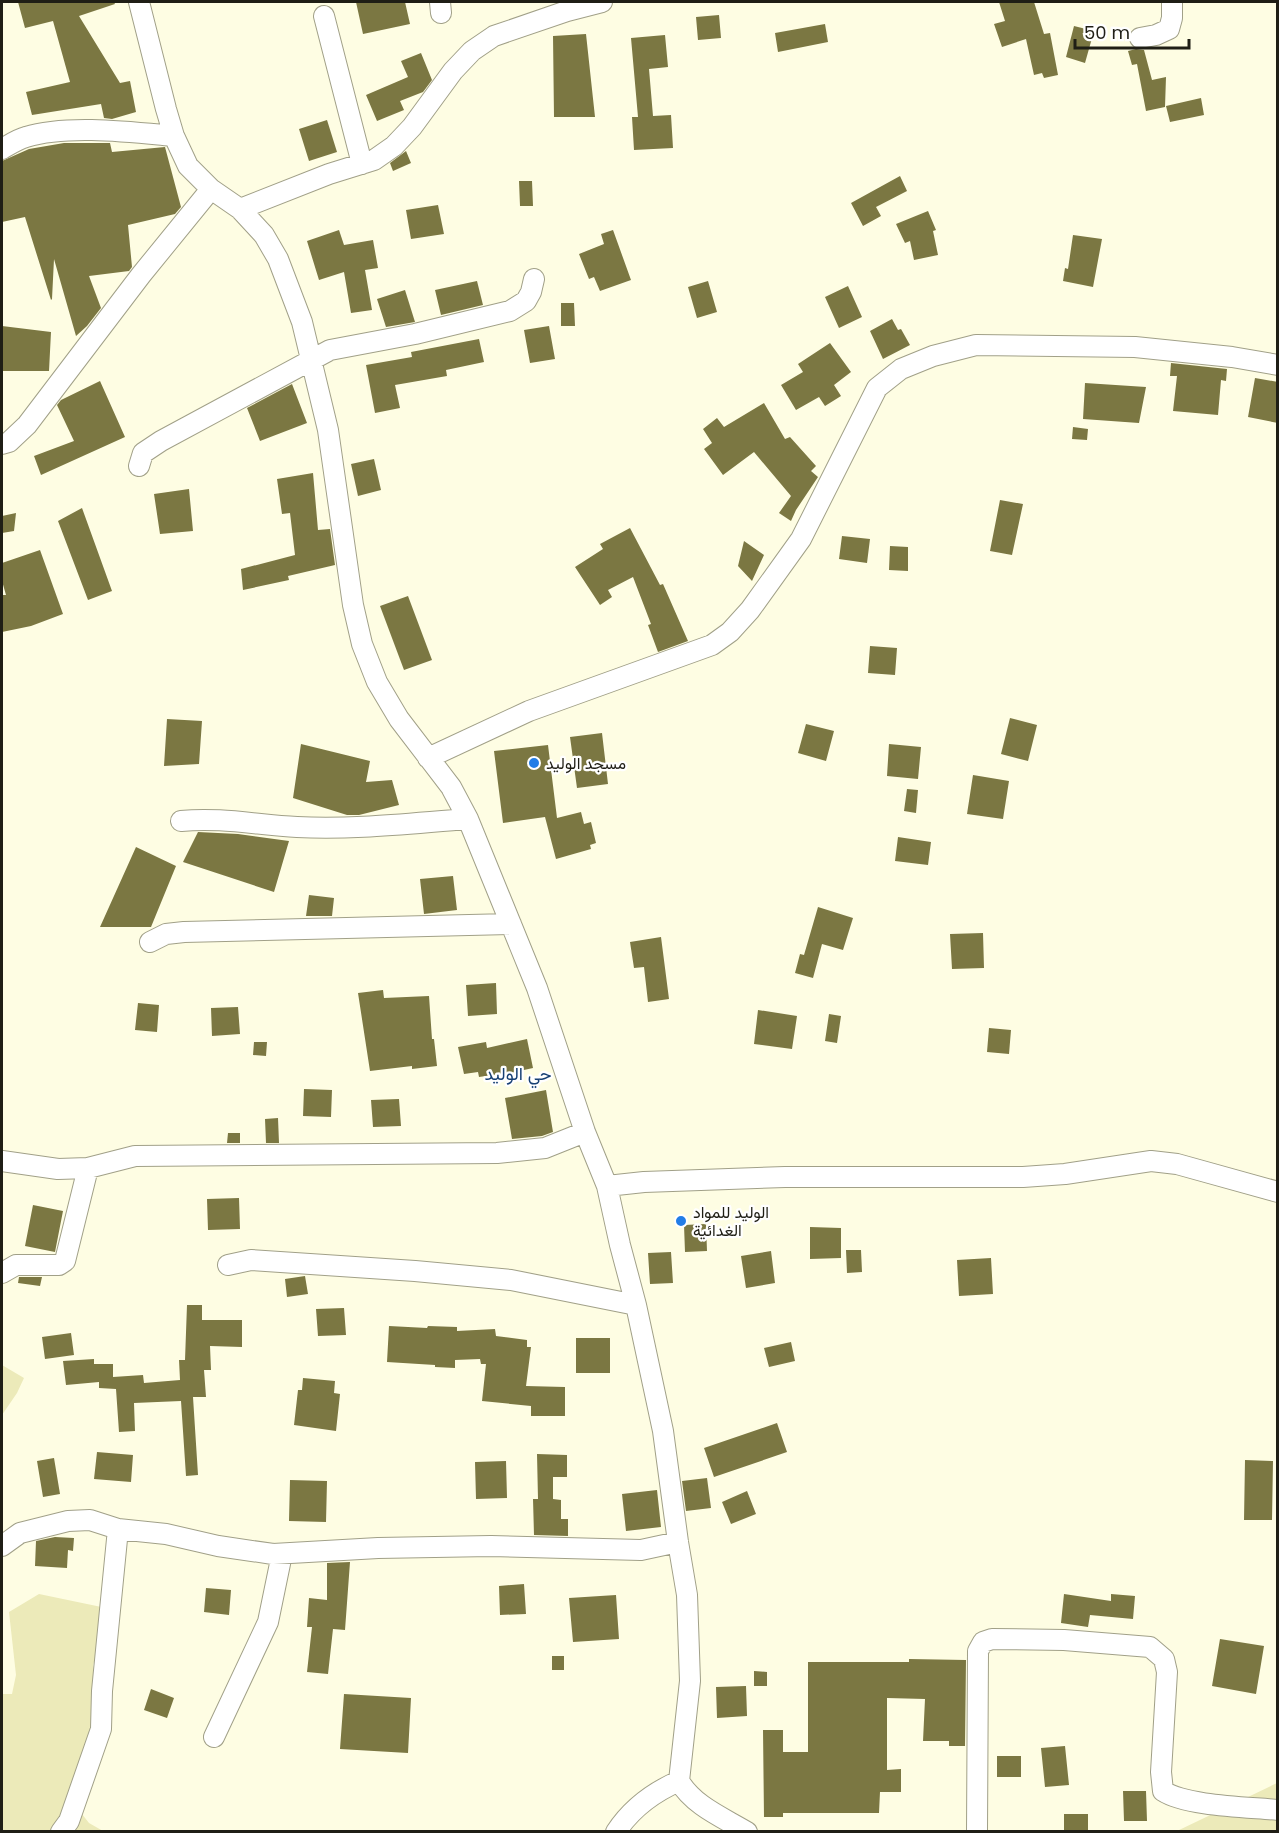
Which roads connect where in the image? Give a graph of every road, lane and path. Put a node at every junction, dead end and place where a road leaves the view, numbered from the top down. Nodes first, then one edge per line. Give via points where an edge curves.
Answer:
1 (139, 2) edge
2 (602, 2) edge
3 (1172, 2) edge
4 (324, 16) dead end
5 (1140, 38) dead end
6 (174, 136) junction
7 (2, 149) edge
8 (362, 164) junction
9 (211, 189) junction
10 (240, 209) junction
11 (534, 279) dead end
12 (312, 359) junction
13 (1278, 365) edge
14 (2, 444) edge
15 (139, 466) dead end
16 (428, 758) junction
17 (468, 819) junction
18 (182, 821) dead end
19 (511, 924) junction
20 (150, 942) dead end
21 (585, 1132) junction
22 (2, 1161) edge
23 (88, 1168) junction
24 (607, 1186) junction
25 (1278, 1192) edge
26 (228, 1265) dead end
27 (2, 1273) edge
28 (636, 1305) junction
29 (118, 1529) junction
30 (678, 1542) junction
31 (2, 1546) edge
32 (282, 1554) junction
33 (214, 1737) dead end
34 (679, 1781) junction
35 (1278, 1810) edge
36 (61, 1832) edge
37 (616, 1832) edge
38 (747, 1832) edge
39 (977, 1832) edge

1 - 6 street
2 - 8 street via 494,36 471,51 394,146
3 - 5 street via 1169,29
4 - 8 street
6 - 7 street via 62,131 23,137
6 - 9 street via 188,166
8 - 10 street
9 - 10 street
9 - 14 street via 27,425
10 - 12 street via 264,235 278,259
11 - 12 street via 526,301 510,311 330,350
12 - 15 street via 161,441 143,453
12 - 16 street via 328,430 362,644 377,682
13 - 16 street via 1135,347 976,345 901,369 877,388 801,539 730,632 712,645 529,711
16 - 17 street via 451,787
17 - 18 street via 338,828 220,819
17 - 19 street
19 - 20 street via 184,932 166,934
19 - 21 street via 537,988
21 - 23 street via 545,1148 497,1153 135,1156
21 - 24 street
22 - 23 street via 58,1169
23 - 27 street via 65,1261 59,1265 16,1264
24 - 25 street via 785,1177 1023,1177 1151,1161 1177,1164
24 - 28 street
26 - 28 street via 250,1260 511,1280
28 - 30 street via 663,1431
29 - 31 street via 90,1520 68,1521 20,1533
29 - 32 street
29 - 36 street via 101,1729 69,1821
30 - 32 street via 641,1550 490,1546
30 - 34 street via 687,1595 690,1681
32 - 33 street via 268,1622
34 - 37 street via 646,1800
34 - 38 street via 686,1793 704,1808
35 - 39 street via 1187,1800 1163,1791 1167,1672 1164,1659 1150,1647 992,1639 983,1642 978,1651

